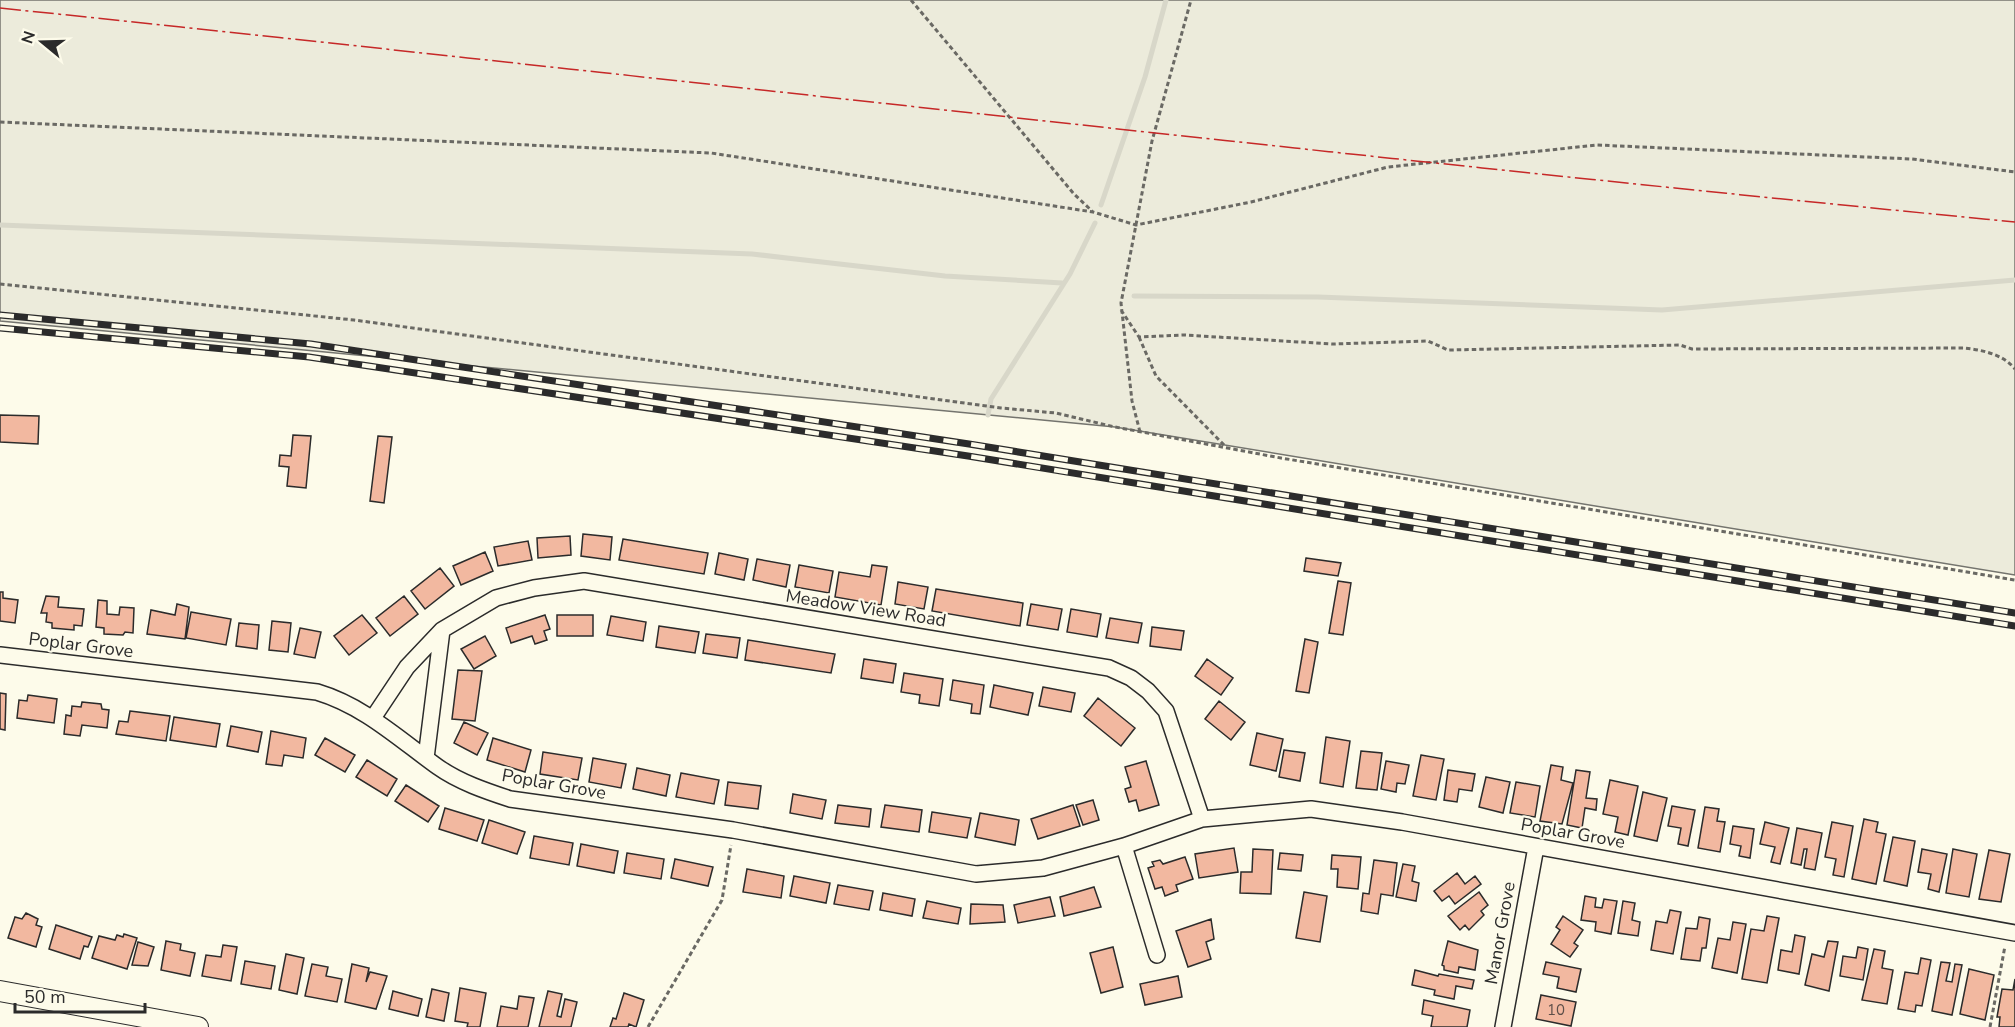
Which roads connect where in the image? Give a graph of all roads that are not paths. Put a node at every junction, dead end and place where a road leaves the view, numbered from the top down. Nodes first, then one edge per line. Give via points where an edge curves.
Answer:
1 (442, 630) junction
2 (0, 655) edge
3 (373, 718) junction
4 (426, 758) junction
5 (1202, 819) junction
6 (1124, 846) junction
7 (1536, 847) junction
8 (2011, 933) edge
9 (1157, 955) dead end
10 (0, 991) edge
11 (198, 1027) edge
12 (1503, 1027) edge

1 - 3 street, Meadow View Road via 407,668
1 - 4 street
1 - 5 street, Meadow View Road via 496,598 584,581 1109,669 1131,678 1166,711
2 - 3 street, Poplar Grove via 317,692 333,696
3 - 4 street, Poplar Grove
4 - 6 street, Poplar Grove via 510,799 733,830 976,874 1043,868
5 - 6 street, Poplar Grove
5 - 7 street, Poplar Grove via 1311,809
6 - 9 street
7 - 8 street, Poplar Grove
7 - 12 street, Manor Grove
10 - 11 street

